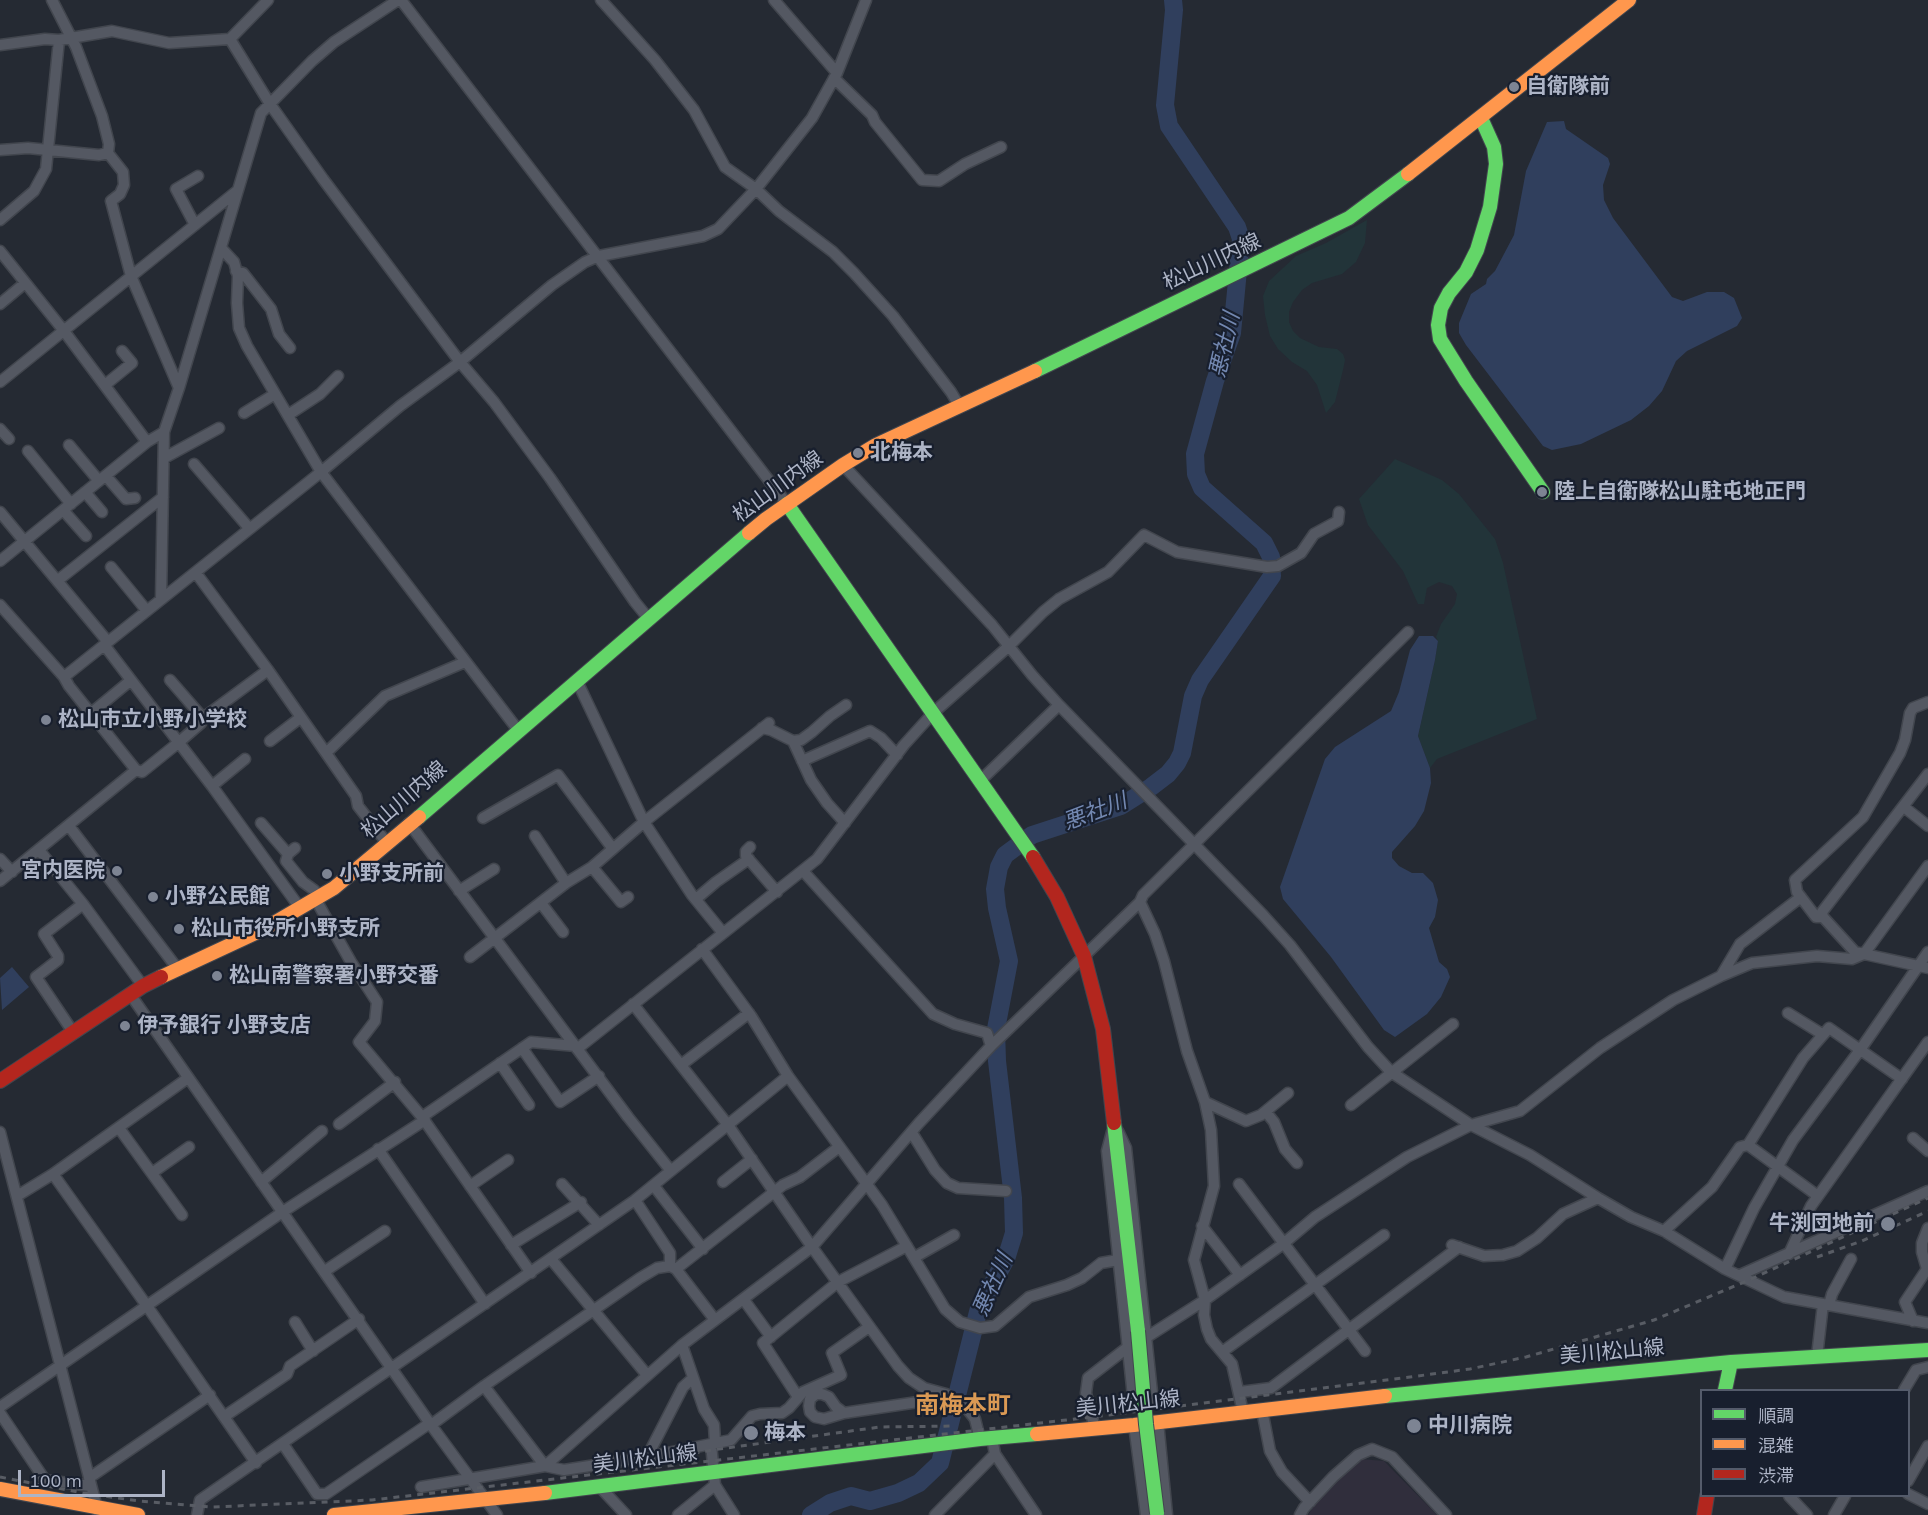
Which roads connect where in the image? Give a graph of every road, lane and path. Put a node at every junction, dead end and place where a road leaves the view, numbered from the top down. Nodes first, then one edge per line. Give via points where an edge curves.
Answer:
1 (51, 0) edge
2 (268, 0) edge
3 (400, 0) edge
4 (601, 0) edge
5 (774, 0) edge
6 (866, 0) edge
7 (1629, 0) edge
8 (65, 39) junction
9 (230, 39) junction
10 (0, 45) edge
11 (835, 75) junction
12 (270, 104) junction
13 (1481, 118) junction
14 (1001, 147) dead end
15 (0, 150) edge
16 (46, 150) junction
17 (108, 153) junction
18 (198, 176) dead end
19 (756, 189) junction
20 (238, 190) junction
21 (0, 220) edge
22 (195, 225) junction
23 (221, 248) junction
24 (0, 251) edge
25 (599, 256) junction
26 (236, 270) junction
27 (131, 276) junction
28 (25, 283) junction
29 (0, 304) edge
30 (64, 331) junction
31 (290, 348) dead end
32 (122, 351) dead end
33 (460, 362) junction
34 (338, 376) dead end
35 (0, 381) edge
36 (105, 385) junction
37 (179, 388) junction
38 (276, 394) junction
39 (960, 407) junction
40 (244, 413) dead end
41 (288, 415) junction
42 (219, 428) dead end
43 (0, 429) edge
44 (164, 432) junction
45 (9, 439) dead end
46 (147, 442) junction
47 (69, 445) dead end
48 (28, 451) dead end
49 (164, 458) junction
50 (194, 464) dead end
51 (843, 465) junction
52 (321, 472) junction
53 (102, 479) junction
54 (85, 492) junction
55 (1543, 492) dead end
56 (163, 497) junction
57 (135, 498) dead end
58 (787, 504) junction
59 (67, 507) junction
60 (0, 512) edge
61 (102, 512) dead end
62 (1339, 512) dead end
63 (249, 528) junction
64 (86, 536) dead end
65 (25, 542) junction
66 (0, 561) edge
67 (111, 567) dead end
68 (196, 573) junction
69 (57, 581) junction
70 (161, 599) junction
71 (0, 605) edge
72 (147, 611) junction
73 (648, 618) junction
74 (1408, 632) dead end
75 (106, 644) junction
76 (1009, 646) junction
77 (465, 662) junction
78 (268, 670) junction
79 (64, 677) junction
80 (170, 680) dead end
81 (130, 681) junction
82 (577, 681) junction
83 (1928, 702) edge
84 (846, 705) dead end
85 (1059, 705) junction
86 (933, 713) junction
87 (90, 714) junction
88 (203, 718) junction
89 (300, 718) junction
90 (518, 730) junction
91 (270, 741) dead end
92 (793, 741) junction
93 (178, 743) junction
94 (326, 753) junction
95 (897, 755) junction
96 (245, 759) dead end
97 (802, 761) junction
98 (136, 770) junction
99 (1928, 774) edge
100 (980, 781) junction
101 (212, 786) junction
102 (1904, 807) junction
103 (483, 818) dead end
104 (644, 822) junction
105 (261, 823) dead end
106 (409, 823) junction
107 (845, 823) junction
108 (69, 826) junction
109 (1928, 826) edge
110 (535, 837) dead end
111 (387, 843) junction
112 (1195, 844) junction
113 (750, 847) dead end
114 (613, 849) junction
115 (39, 850) junction
116 (0, 859) edge
117 (749, 859) junction
118 (1928, 866) edge
119 (592, 867) junction
120 (494, 869) dead end
121 (803, 871) junction
122 (12, 872) junction
123 (0, 881) edge
124 (566, 883) junction
125 (459, 891) junction
126 (777, 892) junction
127 (628, 897) dead end
128 (1801, 897) junction
129 (318, 898) junction
130 (696, 899) junction
131 (1140, 902) junction
132 (541, 903) junction
133 (83, 904) junction
134 (300, 908) junction
135 (1822, 917) junction
136 (563, 932) dead end
137 (723, 933) junction
138 (494, 938) junction
139 (702, 949) junction
140 (1928, 952) edge
141 (1864, 954) junction
142 (1084, 956) junction
143 (470, 957) dead end
144 (177, 968) junction
145 (1923, 968) edge
146 (1721, 976) junction
147 (143, 986) junction
148 (130, 994) junction
149 (633, 1004) junction
150 (749, 1013) junction
151 (1788, 1013) dead end
152 (1453, 1024) dead end
153 (73, 1032) junction
154 (1822, 1034) junction
155 (996, 1041) junction
156 (1928, 1042) edge
157 (577, 1047) junction
158 (522, 1048) junction
159 (1860, 1050) junction
160 (500, 1063) junction
161 (681, 1065) junction
162 (1391, 1072) junction
163 (598, 1076) junction
164 (788, 1076) junction
165 (188, 1078) junction
166 (1902, 1079) junction
167 (0, 1082) edge
168 (394, 1082) junction
169 (1288, 1093) dead end
170 (1205, 1102) junction
171 (529, 1105) dead end
172 (1351, 1105) dead end
173 (1266, 1112) junction
174 (423, 1119) junction
175 (1114, 1123) junction
176 (339, 1124) dead end
177 (728, 1125) junction
178 (1471, 1125) junction
179 (119, 1128) junction
180 (322, 1131) dead end
181 (0, 1132) edge
182 (912, 1133) junction
183 (1913, 1138) dead end
184 (1748, 1145) junction
185 (189, 1147) dead end
186 (839, 1147) junction
187 (378, 1149) junction
188 (1928, 1151) edge
189 (752, 1159) junction
190 (508, 1160) dead end
191 (1298, 1163) dead end
192 (1777, 1165) junction
193 (671, 1171) junction
194 (152, 1173) junction
195 (53, 1174) junction
196 (261, 1182) junction
197 (723, 1182) dead end
198 (562, 1184) dead end
199 (1239, 1184) dead end
200 (866, 1185) junction
201 (470, 1186) junction
202 (654, 1186) junction
203 (1006, 1191) dead end
204 (1928, 1191) edge
205 (773, 1192) junction
206 (17, 1196) junction
207 (1818, 1196) junction
208 (1598, 1198) junction
209 (635, 1200) junction
210 (581, 1202) junction
211 (284, 1211) junction
212 (183, 1215) dead end
213 (599, 1226) junction
214 (1202, 1226) junction
215 (1928, 1228) edge
216 (385, 1231) dead end
217 (1664, 1231) junction
218 (954, 1235) dead end
219 (1384, 1235) dead end
220 (1284, 1244) junction
221 (511, 1245) junction
222 (907, 1246) junction
223 (812, 1247) junction
224 (703, 1249) junction
225 (1789, 1254) junction
226 (915, 1257) junction
227 (551, 1259) junction
228 (1851, 1259) dead end
229 (1118, 1260) junction
230 (673, 1267) junction
231 (1725, 1269) junction
232 (325, 1270) junction
233 (531, 1273) junction
234 (1240, 1275) junction
235 (1740, 1275) junction
236 (838, 1282) junction
237 (1315, 1285) junction
238 (744, 1300) junction
239 (1205, 1300) junction
240 (485, 1304) junction
241 (1826, 1304) junction
242 (147, 1306) junction
243 (593, 1310) junction
244 (359, 1319) junction
245 (715, 1320) junction
246 (1913, 1321) junction
247 (295, 1322) dead end
248 (1928, 1323) edge
249 (869, 1327) junction
250 (1348, 1329) junction
251 (1142, 1334) junction
252 (771, 1336) junction
253 (682, 1345) junction
254 (1128, 1347) junction
255 (1928, 1350) edge
256 (313, 1351) junction
257 (1222, 1352) junction
258 (1365, 1352) dead end
259 (1817, 1356) junction
260 (1731, 1362) junction
261 (61, 1366) junction
262 (393, 1367) junction
263 (1928, 1367) edge
264 (647, 1375) junction
265 (1151, 1376) junction
266 (693, 1378) junction
267 (1131, 1378) junction
268 (484, 1386) junction
269 (1725, 1389) edge
270 (1905, 1389) edge
271 (934, 1391) junction
272 (1240, 1392) junction
273 (210, 1395) junction
274 (798, 1397) junction
275 (1154, 1402) dead end
276 (1134, 1406) dead end
277 (0, 1407) edge
278 (1262, 1410) junction
279 (1243, 1412) junction
280 (0, 1413) edge
281 (844, 1413) dead end
282 (225, 1416) junction
283 (1158, 1422) junction
284 (431, 1424) junction
285 (1134, 1425) junction
286 (1095, 1429) junction
287 (986, 1439) junction
288 (713, 1443) junction
289 (283, 1444) junction
290 (1928, 1446) edge
291 (995, 1454) junction
292 (647, 1457) junction
293 (256, 1463) junction
294 (545, 1466) junction
295 (714, 1471) junction
296 (1910, 1478) edge
297 (470, 1479) junction
298 (90, 1482) junction
299 (715, 1485) junction
300 (599, 1486) junction
301 (421, 1487) dead end
302 (0, 1489) edge
303 (1910, 1495) edge
304 (1707, 1497) edge
305 (1790, 1497) edge
306 (1844, 1497) edge
307 (487, 1500) junction
308 (1310, 1502) junction
309 (1928, 1504) edge
310 (438, 1510) edge
311 (98, 1512) edge
312 (941, 1513) edge
313 (138, 1515) edge
314 (197, 1515) edge
315 (334, 1515) edge
316 (497, 1515) edge
317 (626, 1515) edge
318 (678, 1515) edge
319 (734, 1515) edge
320 (1036, 1515) edge
321 (1157, 1515) edge
322 (1300, 1515) edge
323 (1446, 1515) edge
324 (1704, 1515) edge
325 (1808, 1515) edge
326 (1834, 1515) edge

1 - 8 street
2 - 9 street
3 - 12 street via 334,42
3 - 25 street
4 - 19 street via 694,110 725,167
5 - 11 street
6 - 11 street
7 - 13 main road, 松山川内線
8 - 9 street via 112,31 169,43
8 - 10 street
8 - 16 street
8 - 17 street via 76,47 102,116
9 - 12 street
11 - 14 street via 922,180 939,181
11 - 19 street via 812,118
12 - 20 street via 261,113
12 - 33 street
13 - 39 main road, 松山川内線 via 1349,218
13 - 55 main road via 1494,147 1496,164 1490,207 1477,250 1441,308 1440,339
15 - 16 street
16 - 17 street
16 - 21 street via 46,169 34,190
17 - 27 street via 123,172 124,185 111,201
18 - 22 street via 176,189
19 - 25 street via 718,229 703,236
19 - 39 street via 854,273 893,316
20 - 22 street
20 - 23 street
22 - 27 street
23 - 26 street
23 - 37 street
24 - 28 street
25 - 33 street via 552,285
25 - 58 street
26 - 31 street via 243,273 271,309 279,333
26 - 38 street via 239,328
27 - 30 street
27 - 37 street
28 - 29 street
28 - 30 street
30 - 35 street
30 - 36 street
32 - 36 street via 132,363
33 - 52 street
33 - 73 street via 550,478
34 - 41 street via 320,394
36 - 46 street
37 - 44 street
38 - 40 street
38 - 41 street
39 - 51 main road, 松山川内線 via 876,445
41 - 52 street
42 - 49 street
43 - 45 street
44 - 46 street
44 - 49 street
46 - 53 street
47 - 53 street
48 - 59 street
49 - 56 street
50 - 63 street
51 - 58 main road, 松山川内線
51 - 76 street
52 - 63 street
52 - 77 street
53 - 54 street
53 - 57 street via 126,499
54 - 59 street
54 - 61 street
56 - 69 street
56 - 70 street
58 - 73 main road, 松山川内線
58 - 86 main road
59 - 64 street
59 - 65 street
60 - 65 street
62 - 76 street via 1338,521 1314,534 1301,553 1273,566 1177,552 1144,535 1108,572 1059,599
63 - 68 street
65 - 66 street
65 - 69 street
67 - 72 street
68 - 70 street
68 - 78 street
69 - 75 street
70 - 72 street
71 - 79 street
72 - 75 street
73 - 82 main road, 松山川内線
74 - 112 street
75 - 79 street
75 - 81 street
76 - 85 street
76 - 86 street
77 - 90 street
77 - 94 street via 385,696
78 - 88 street
78 - 89 street
79 - 87 street
80 - 88 street
81 - 87 street
81 - 93 street
82 - 90 main road, 松山川内線
82 - 104 street
83 - 128 street via 1910,713 1900,753 1863,817 1795,880
84 - 92 street via 801,740
85 - 100 street
85 - 112 street
86 - 95 street
86 - 100 main road
87 - 98 street
88 - 93 street
89 - 91 street
89 - 94 street
90 - 106 main road, 松山川内線
92 - 97 street
92 - 104 street via 766,725
93 - 98 street via 142,772
93 - 101 street
94 - 111 street via 356,796 358,806
95 - 97 street via 870,731
95 - 107 street
96 - 101 street
97 - 107 street via 811,780
98 - 108 street
99 - 102 street
100 - 142 main road via 1057,897
101 - 134 street
102 - 109 street
102 - 135 street
103 - 114 street via 558,775
104 - 114 street
104 - 130 street
105 - 129 street via 291,851 286,861
106 - 111 main road, 松山川内線
106 - 125 street
107 - 121 street
108 - 115 street
108 - 144 street
110 - 124 street
111 - 129 main road, 松山川内線
112 - 131 street
112 - 162 street via 1290,945
113 - 117 street via 746,851
114 - 119 street
115 - 122 street
115 - 133 street
116 - 122 street
117 - 126 street
117 - 130 street
118 - 141 street
119 - 124 street
119 - 127 street via 621,902
120 - 125 street
121 - 126 street
121 - 155 street via 933,1014 987,1033
122 - 123 street
124 - 132 street
125 - 138 street
126 - 137 street
128 - 135 street via 1816,917
128 - 146 street via 1740,944
129 - 134 main road, 松山川内線
129 - 168 street via 377,1002 375,1021 359,1042
130 - 137 street
131 - 142 street
131 - 170 street via 1164,961 1187,1051
132 - 136 street
132 - 138 street
133 - 147 street
133 - 153 street via 44,934 58,960 36,977
134 - 144 main road, 松山川内線 via 262,930
135 - 141 street via 1855,952
137 - 139 street
138 - 143 street
138 - 157 street
139 - 149 street
139 - 150 street
140 - 145 street
141 - 145 street
141 - 146 street via 1852,959 1817,956 1752,963
142 - 155 street
142 - 175 main road via 1103,1029
144 - 147 main road, 松山川内線
145 - 159 street
146 - 178 street via 1672,1000 1600,1048 1520,1111
147 - 148 main road, 松山川内線
148 - 153 main road, 松山川内線
148 - 165 street
149 - 157 street
149 - 161 street
150 - 161 street
150 - 164 street
151 - 154 street
152 - 162 street
153 - 167 main road, 松山川内線
154 - 159 street via 1828,1028
154 - 184 street
155 - 182 street
156 - 166 street
157 - 158 street via 531,1042
157 - 163 street
158 - 160 street
158 - 163 street via 560,1102
159 - 166 street
159 - 192 street
160 - 171 street
160 - 174 street
161 - 177 street
162 - 172 street
162 - 178 street
163 - 193 street
164 - 177 street
164 - 186 street
165 - 179 street
165 - 196 street
166 - 207 street
168 - 174 street
168 - 176 street
169 - 173 street
170 - 173 street via 1246,1121
170 - 214 street via 1214,1185
173 - 191 street via 1285,1149
174 - 187 street
174 - 201 street
175 - 229 street via 1107,1151
175 - 251 main road
177 - 189 street
177 - 193 street
178 - 208 street via 1530,1155
178 - 220 street via 1407,1157 1315,1217
179 - 194 street
179 - 195 street
180 - 196 street
181 - 206 street
182 - 200 street
182 - 203 street via 947,1183 958,1188
183 - 188 street
184 - 192 street
184 - 217 street via 1740,1147 1712,1187
185 - 194 street
186 - 200 street
186 - 205 street
187 - 211 street
187 - 240 street
189 - 197 street
189 - 205 street
190 - 201 street
192 - 207 street
192 - 231 street
193 - 202 street
194 - 212 street
195 - 206 street
195 - 242 street
196 - 211 street
198 - 210 street
199 - 220 street
200 - 222 street
200 - 223 street
201 - 221 street
202 - 209 street
202 - 224 street
204 - 225 street
205 - 223 street
205 - 224 street
206 - 261 street
207 - 225 street
208 - 217 street
208 - 250 street via 1563,1214 1517,1251 1484,1256 1456,1246
209 - 213 street
209 - 230 street via 670,1253
210 - 213 street
210 - 221 street
211 - 232 street
211 - 242 street
213 - 227 street
214 - 234 street
214 - 239 street via 1194,1260
215 - 246 street via 1922,1243 1927,1269 1905,1302
216 - 232 street
217 - 231 street
218 - 226 street
219 - 237 street
220 - 234 street
220 - 237 street
221 - 233 street
222 - 226 street
222 - 236 street
223 - 236 street
223 - 238 street
224 - 230 street
225 - 235 street
226 - 229 street via 945,1309 965,1324 980,1328 995,1326 1029,1298 1082,1278 1101,1263
227 - 233 street
227 - 243 street
228 - 241 street
229 - 254 street
230 - 243 street via 657,1268
230 - 245 street
231 - 235 street
232 - 244 street
233 - 240 street
234 - 239 street
235 - 241 street via 1784,1297
236 - 249 street
236 - 252 street
237 - 250 street
237 - 257 street
238 - 245 street
238 - 252 street
239 - 251 street
239 - 257 street via 1207,1329
240 - 262 street
241 - 246 street
241 - 259 street
242 - 261 street
242 - 273 street
243 - 264 street
243 - 268 street
244 - 256 street
244 - 262 street
245 - 253 street
246 - 248 street
247 - 256 street
249 - 271 street via 909,1378
249 - 274 street via 832,1353 841,1375
250 - 258 street
250 - 272 street via 1271,1388
251 - 254 street
251 - 265 street
251 - 321 main road, bridge via 1146,1424
252 - 274 street via 763,1343
253 - 264 street
253 - 266 street
254 - 267 street
254 - 286 street via 1088,1378 1086,1393
255 - 259 main road, 美川松山線
256 - 282 street via 290,1366 287,1374
257 - 272 street via 1232,1364
259 - 260 main road, 美川松山線
260 - 269 main road
260 - 278 main road, 美川松山線
261 - 277 street
261 - 298 street
262 - 284 street
262 - 289 street
263 - 270 street via 1916,1370
264 - 294 street
265 - 267 street via 1147,1383 1139,1385
265 - 275 street
266 - 288 street via 714,1425
266 - 292 street via 683,1387
267 - 276 street
268 - 284 street
268 - 294 street
271 - 281 street via 918,1402
271 - 287 street via 964,1405
272 - 279 street
273 - 282 street
273 - 298 street
274 - 288 street via 782,1413 752,1416 731,1440
278 - 279 main road, 美川松山線
278 - 308 street via 1270,1450 1282,1472
279 - 283 main road, 美川松山線
280 - 298 street via 45,1480
282 - 293 street
283 - 285 main road, 美川松山線
283 - 321 street
284 - 289 street via 326,1494 317,1494
284 - 297 street
285 - 286 main road, 美川松山線
285 - 321 street
286 - 287 main road, 美川松山線
287 - 291 street
287 - 295 main road, 美川松山線
288 - 292 street
288 - 295 street
289 - 293 street
290 - 296 street
291 - 312 street
291 - 320 street
292 - 294 street via 564,1470
293 - 314 street via 200,1500
294 - 297 street
295 - 299 street
295 - 300 main road, 美川松山線
297 - 301 street
297 - 307 street
298 - 311 street
299 - 318 street
299 - 319 street
300 - 307 main road, 美川松山線
300 - 317 street
302 - 311 main road
303 - 309 street
304 - 324 main road
305 - 325 street
306 - 326 street
307 - 310 main road, 美川松山線
307 - 316 street
308 - 322 street
308 - 323 street via 1358,1455 1372,1449 1392,1457
310 - 315 main road, 美川松山線
311 - 313 main road

